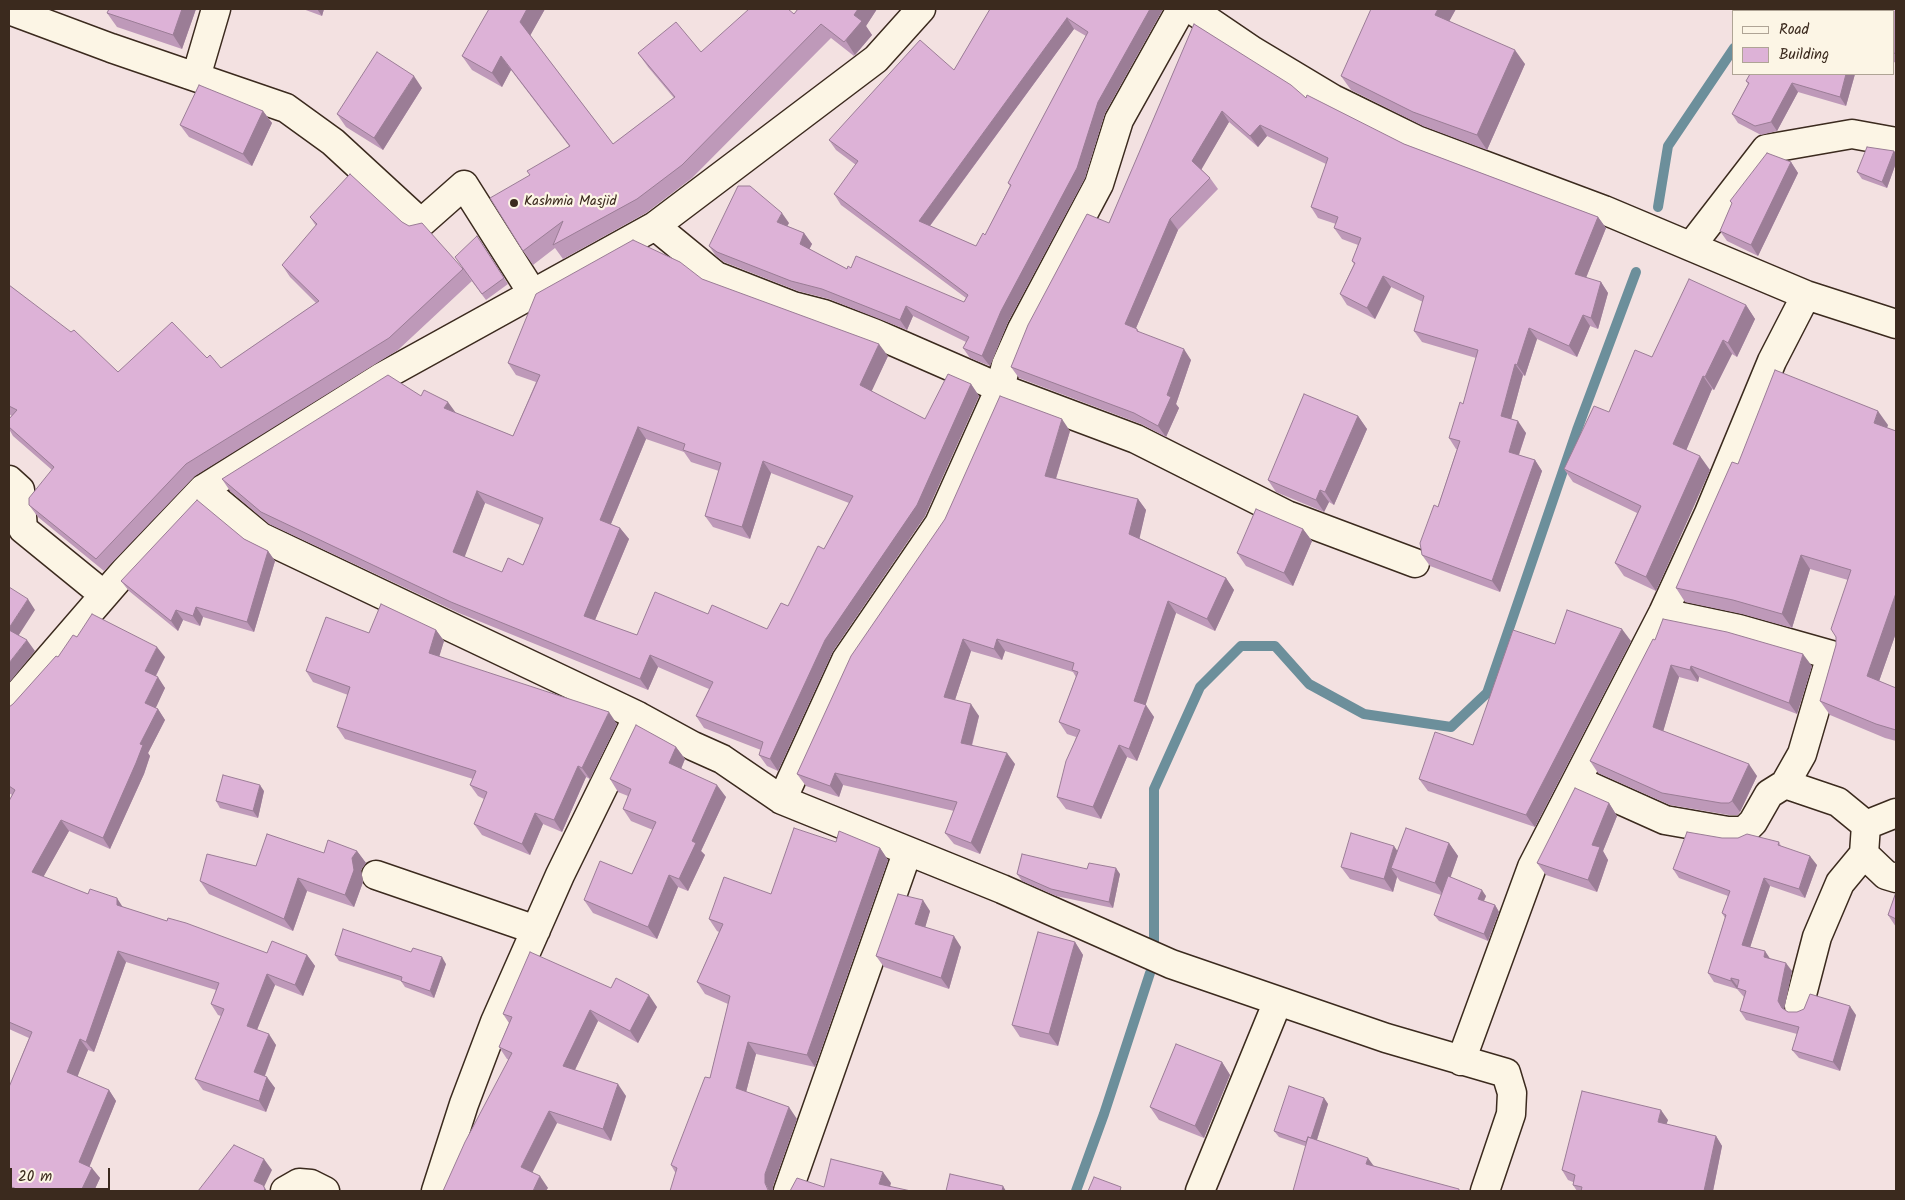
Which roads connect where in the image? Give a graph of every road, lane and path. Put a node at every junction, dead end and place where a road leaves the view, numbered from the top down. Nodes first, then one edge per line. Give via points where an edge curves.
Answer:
1 (216, 9) edge
2 (921, 9) edge
3 (1181, 9) edge
4 (1191, 9) edge
5 (9, 10) edge
6 (196, 77) junction
7 (1896, 142) edge
8 (654, 226) junction
9 (1691, 246) junction
10 (533, 294) junction
11 (1806, 295) junction
12 (1896, 324) edge
13 (1000, 388) junction
14 (9, 480) edge
15 (203, 489) junction
16 (1415, 563) dead end
17 (104, 595) junction
18 (1662, 613) junction
19 (9, 705) edge
20 (638, 716) junction
21 (1578, 781) junction
22 (1785, 784) junction
23 (782, 800) junction
24 (1896, 813) edge
25 (1866, 825) junction
26 (907, 853) junction
27 (1864, 854) junction
28 (376, 875) dead end
29 (1896, 878) edge
30 (536, 930) junction
31 (1278, 1001) junction
32 (1799, 1006) dead end
33 (1461, 1061) junction
34 (284, 1191) edge
35 (325, 1191) edge
36 (436, 1191) edge
37 (788, 1191) edge
38 (1200, 1191) edge
39 (1485, 1191) edge

1 - 6 street
2 - 8 street via 876,59
3 - 13 street via 1119,120 1099,184 1022,329
4 - 9 street via 1252,51 1333,99 1417,140
5 - 6 street
6 - 10 street via 286,108 333,142 421,222 464,185
7 - 9 street via 1852,134 1766,149
8 - 10 street
8 - 13 street via 716,276 793,306 874,332
9 - 11 street
10 - 15 street via 380,378
11 - 12 street
11 - 18 street via 1772,361 1709,513
13 - 16 street via 1136,439 1287,515
13 - 23 street via 939,524 846,660
14 - 17 street via 20,490 23,529
15 - 17 street
15 - 20 street via 261,538
17 - 19 street
18 - 21 street
18 - 22 street via 1739,629 1831,655 1802,754
20 - 23 street via 722,759
20 - 30 street
21 - 22 street via 1666,820 1728,831 1744,831 1769,794
21 - 33 street via 1532,866
22 - 25 street via 1838,802
23 - 26 street
24 - 25 street
25 - 27 street
26 - 31 street via 1002,889 1171,964
26 - 37 street
27 - 29 street via 1886,875
27 - 32 street via 1840,883 1817,937
28 - 30 street
30 - 36 street via 491,1031
31 - 33 street
31 - 38 street
33 - 39 street via 1506,1073 1512,1093 1511,1114
34 - 35 street via 299,1183 311,1184

